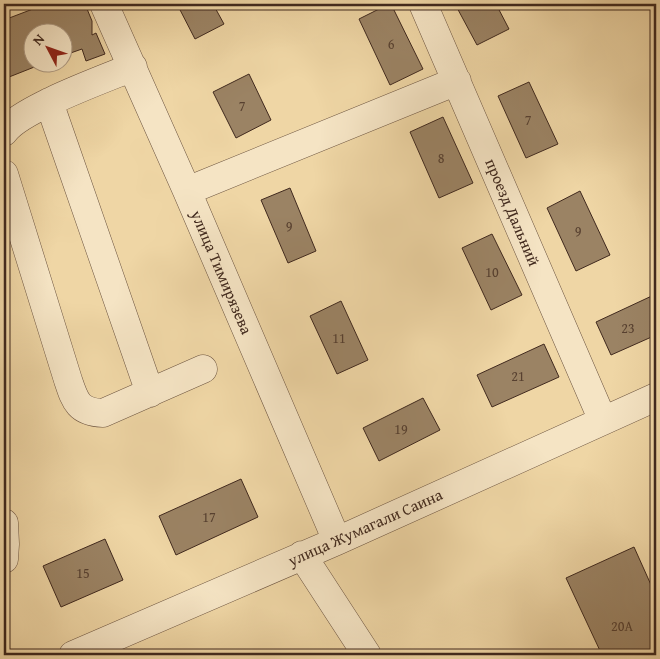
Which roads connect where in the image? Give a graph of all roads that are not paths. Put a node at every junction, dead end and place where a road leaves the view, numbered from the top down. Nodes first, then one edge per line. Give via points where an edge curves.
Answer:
1 (104, 4) edge
2 (423, 4) edge
3 (133, 67) junction
4 (456, 81) junction
5 (49, 102) junction
6 (4, 132) edge
7 (4, 174) edge
8 (187, 191) junction
9 (203, 369) dead end
10 (150, 393) junction
11 (656, 397) edge
12 (603, 420) junction
13 (4, 523) edge
14 (337, 541) junction
15 (302, 555) junction
16 (4, 560) edge
17 (73, 655) edge
18 (367, 655) edge

1 - 3 street, улица Тимирязева
2 - 4 street, проезд Дальний
3 - 5 street
3 - 8 street, улица Тимирязева
4 - 8 street
4 - 12 street, проезд Дальний
5 - 6 street via 14,122
5 - 10 street
7 - 10 street via 74,399 86,410 103,412
8 - 14 street, улица Тимирязева
9 - 10 street
11 - 12 street, улица Жумагали Саина
12 - 14 street, улица Жумагали Саина
13 - 16 street
14 - 15 street, улица Жумагали Саина
15 - 17 street, улица Жумагали Саина
15 - 18 street

